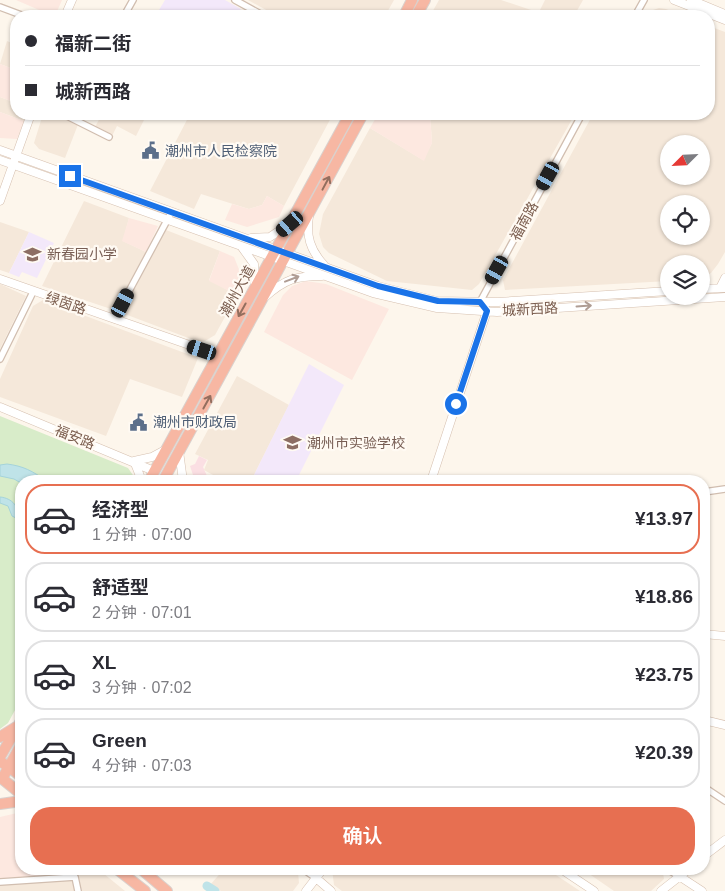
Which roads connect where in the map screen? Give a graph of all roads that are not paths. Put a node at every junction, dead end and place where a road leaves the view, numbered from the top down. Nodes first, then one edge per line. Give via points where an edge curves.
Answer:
1 (235, 0) edge
2 (674, 0) edge
3 (690, 0) edge
4 (253, 10) edge
5 (700, 10) edge
6 (725, 14) edge
7 (29, 120) edge
8 (79, 120) edge
9 (347, 120) edge
10 (360, 120) edge
11 (579, 120) edge
12 (108, 137) dead end
13 (0, 150) edge
14 (17, 156) junction
15 (0, 160) edge
16 (13, 164) junction
17 (0, 201) edge
18 (310, 212) junction
19 (169, 216) junction
20 (290, 224) junction
21 (242, 241) junction
22 (274, 253) junction
23 (286, 257) junction
24 (327, 272) junction
25 (725, 278) edge
26 (0, 279) edge
27 (255, 287) junction
28 (722, 288) edge
29 (33, 292) junction
30 (660, 292) edge
31 (725, 297) edge
32 (264, 298) junction
33 (480, 302) junction
34 (487, 311) junction
35 (114, 319) junction
36 (218, 355) junction
37 (0, 359) edge
38 (0, 407) edge
39 (165, 450) junction
40 (179, 451) junction
41 (134, 461) junction
42 (151, 470) junction
43 (140, 475) edge
44 (150, 475) edge
45 (169, 475) edge
46 (181, 475) edge
47 (433, 475) edge
48 (725, 489) edge
49 (710, 491) edge
50 (710, 635) edge
51 (725, 636) edge
52 (710, 722) edge
53 (15, 726) edge
54 (725, 726) edge
55 (15, 732) edge
56 (0, 737) edge
57 (15, 752) edge
58 (0, 757) edge
59 (4, 764) edge
60 (15, 772) edge
61 (1, 778) edge
62 (15, 789) edge
63 (710, 791) edge
64 (725, 800) edge
65 (15, 802) edge
66 (0, 804) edge
67 (725, 840) edge
68 (710, 851) edge
69 (125, 875) edge
70 (148, 875) edge
71 (312, 875) edge
72 (318, 875) edge
73 (570, 875) edge
74 (679, 876) joint
75 (316, 878) junction
76 (0, 882) edge
77 (78, 891) edge
78 (145, 891) edge
79 (167, 891) edge
80 (306, 891) edge
81 (331, 891) edge
82 (594, 891) edge
83 (661, 891) edge
84 (702, 891) edge

1 - 4 street
2 - 5 main road
3 - 6 main road
7 - 14 main road
8 - 12 street
9 - 20 highway, 潮州大道
18 -> 10 highway, 潮州大道
11 - 33 street, 福南路
13 - 14 main road, 城新西路
14 - 16 main road
14 - 19 main road, 城新西路
15 - 16 main road, 城新西路
16 - 17 main road
16 - 19 main road, 城新西路
18 - 23 highway, 潮州大道
18 - 24 main road via 307,236
19 - 21 main road, 城新西路
19 - 35 street
20 - 21 main road via 270,236
20 - 22 highway, 潮州大道
21 - 22 main road, 城新西路
21 - 27 main road via 254,264
22 - 23 main road, 城新西路
22 - 27 highway, 潮州大道
23 - 24 main road, 城新西路
23 - 32 highway, 潮州大道
32 -> 24 main road via 295,277
24 - 33 main road, 城新西路 via 438,301
24 - 34 main road, 城新西路 via 373,293 437,308
25 - 28 main road
26 - 29 main road, 绿茵路
27 -> 36 highway, 潮州大道
29 - 35 main road, 绿茵路
29 - 37 street
30 - 33 main road, 城新西路
34 -> 31 main road, 城新西路
40 -> 32 highway, 潮州大道
33 - 34 main road
34 - 47 main road
35 - 36 main road, 绿茵路
36 - 39 highway, 潮州大道
38 - 41 main road, 福安路
39 - 41 main road
39 - 42 highway, 潮州大道
40 - 45 highway, 潮州大道
40 - 46 main road
41 - 42 main road, 福安路
41 - 43 main road
42 - 44 highway, 潮州大道
48 - 49 street
50 - 51 main road
52 - 54 main road
53 - 56 highway
55 - 58 highway
57 - 59 highway
59 - 60 highway
59 - 61 highway
61 - 62 highway
63 - 64 street
65 - 66 highway
67 - 68 main road
69 - 78 highway
70 - 79 highway
71 - 75 street
72 - 75 main road
73 - 82 main road
74 - 83 main road
74 - 84 main road
75 - 80 main road
75 - 81 main road
76 - 77 street via 75,877

